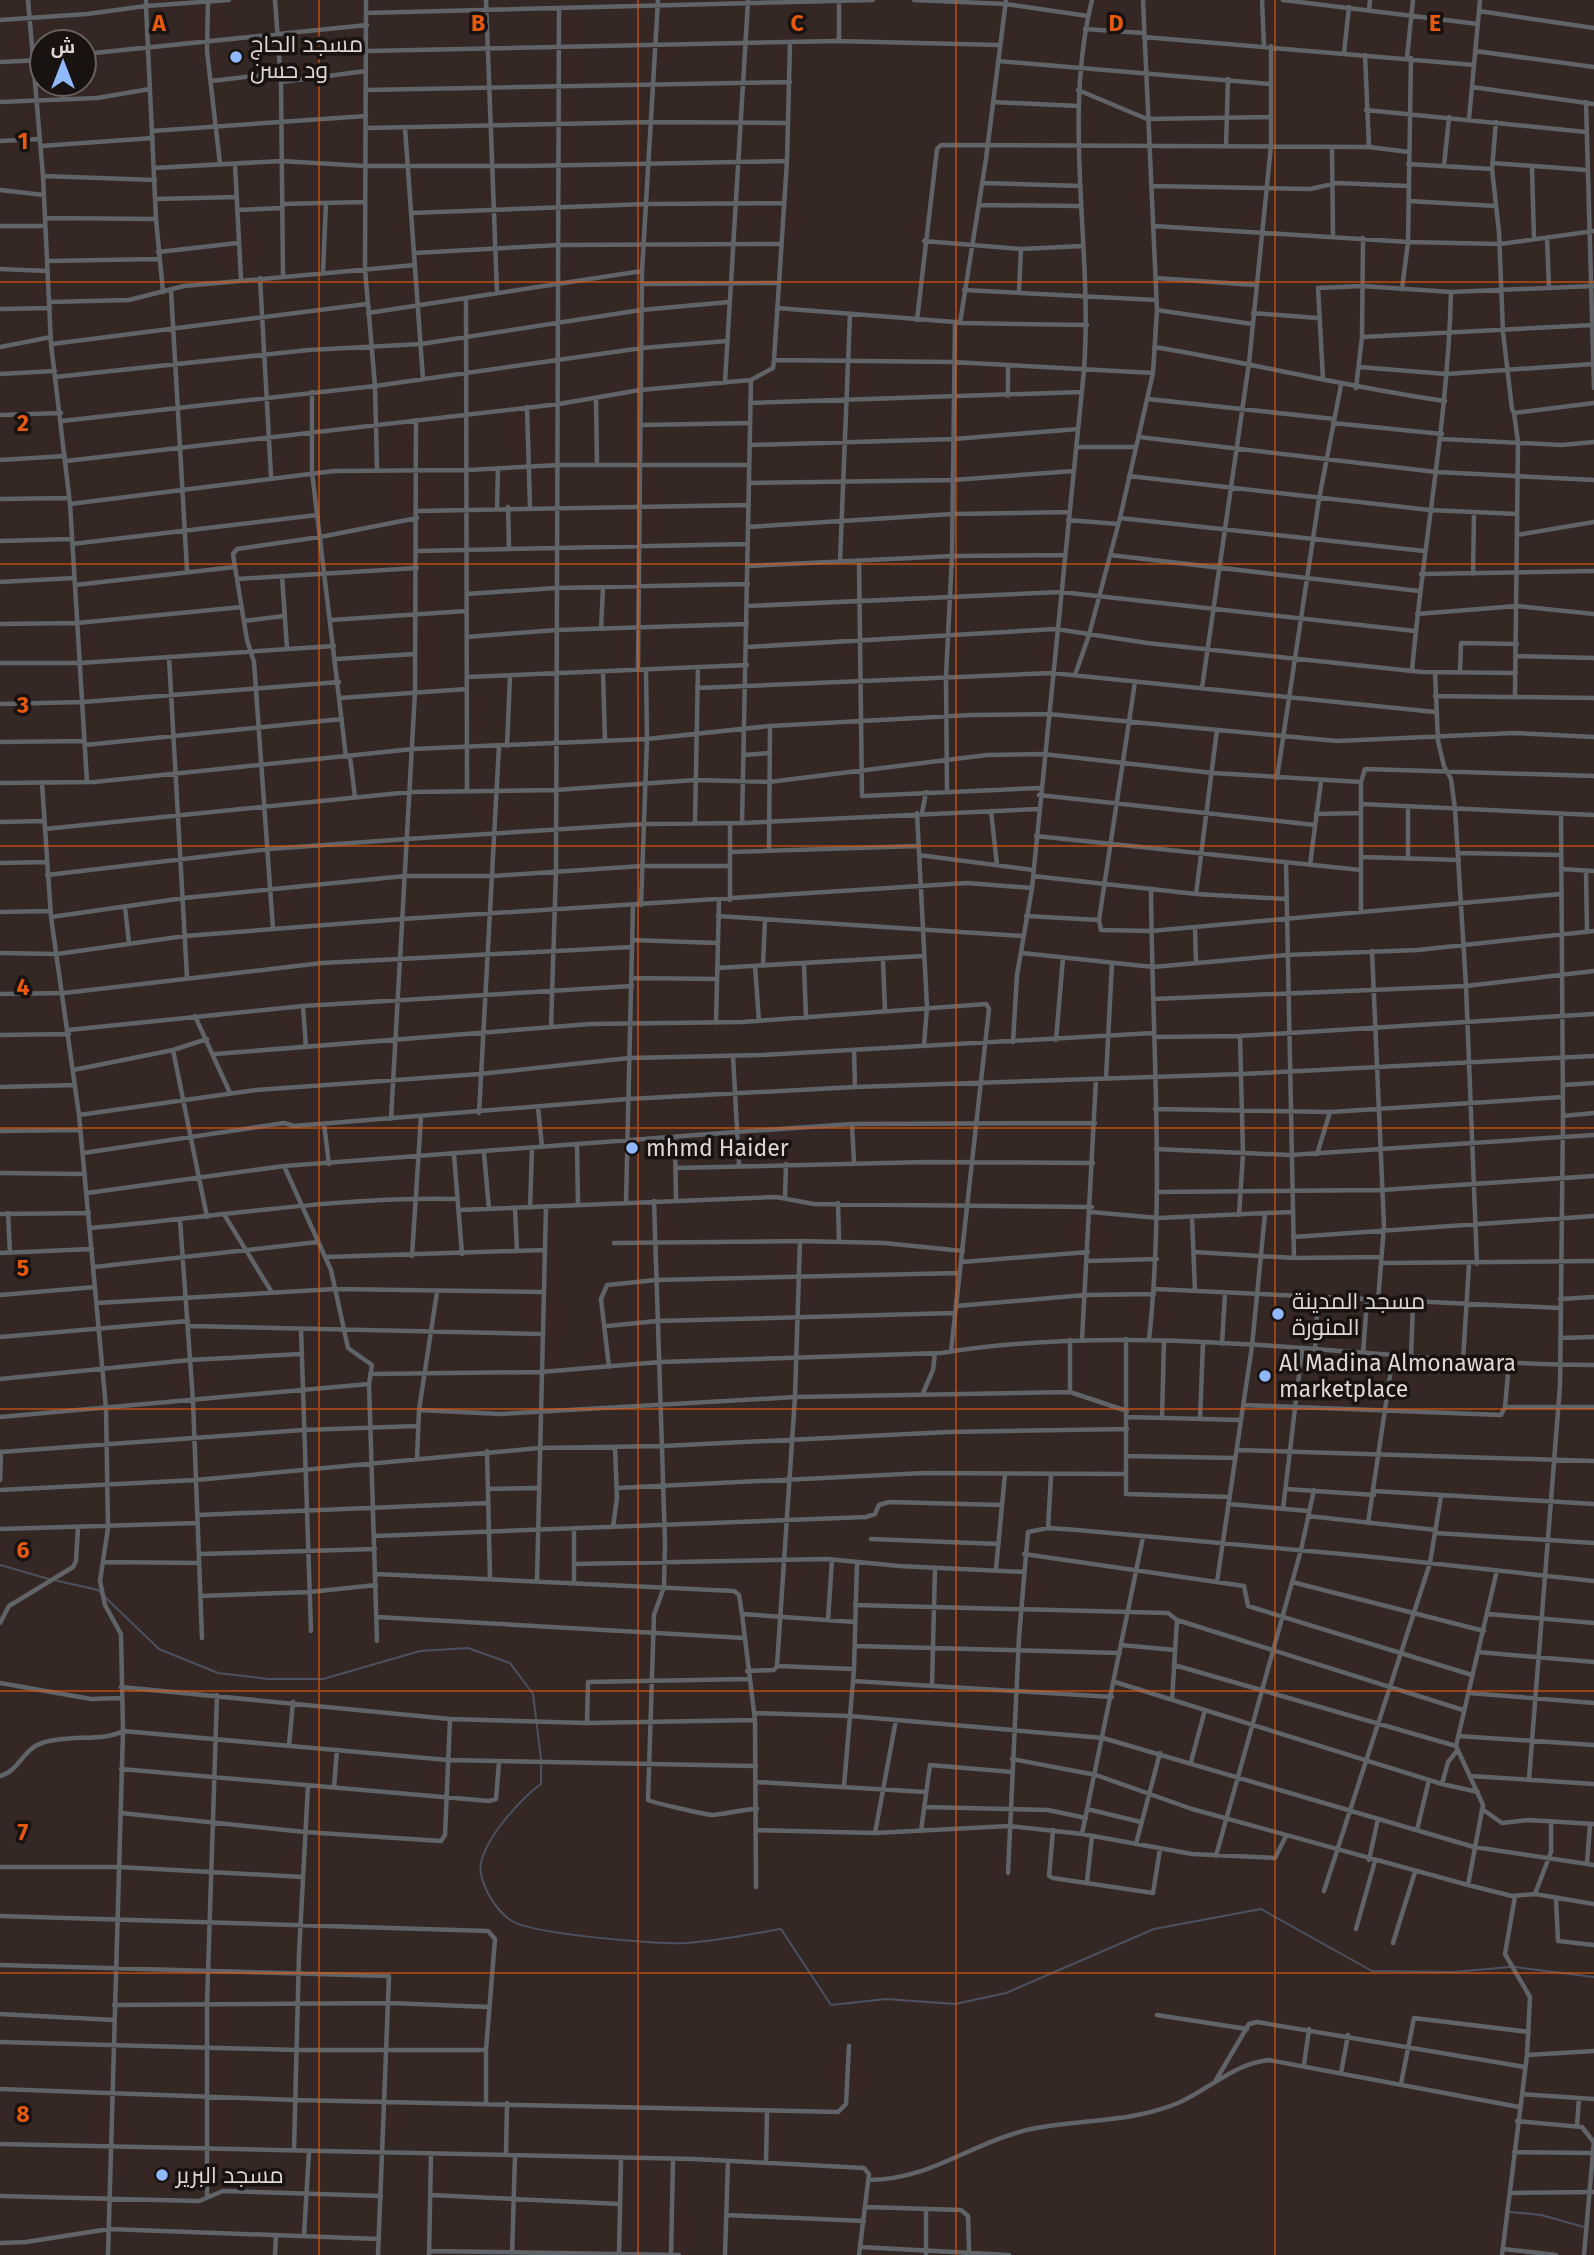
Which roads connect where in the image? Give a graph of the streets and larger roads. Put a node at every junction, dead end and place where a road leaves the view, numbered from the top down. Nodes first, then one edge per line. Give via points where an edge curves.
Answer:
1 (28, 0) edge
2 (229, 0) edge
3 (275, 0) edge
4 (366, 0) edge
5 (486, 0) edge
6 (572, 0) edge
7 (839, 0) edge
8 (873, 0) edge
9 (914, 0) edge
10 (1092, 0) edge
11 (1143, 0) edge
12 (1262, 0) edge
13 (1283, 0) edge
14 (1370, 0) edge
15 (1413, 0) edge
16 (1480, 0) edge
17 (208, 1) edge
18 (748, 1) edge
19 (946, 1) edge
20 (658, 2) edge
21 (1006, 2) edge
22 (1335, 2) edge
23 (146, 3) edge
24 (571, 7) junction
25 (1349, 7) junction
26 (559, 8) junction
27 (486, 9) junction
28 (1369, 9) junction
29 (1479, 11) junction
30 (366, 13) junction
31 (1411, 15) junction
32 (1088, 16) junction
33 (29, 18) junction
34 (0, 20) edge
35 (1478, 24) junction
36 (366, 25) junction
37 (30, 28) edge
38 (1594, 28) edge
39 (1085, 29) junction
40 (279, 33) junction
41 (1144, 35) junction
42 (207, 39) junction
43 (839, 41) junction
44 (745, 43) junction
45 (790, 43) junction
46 (149, 45) junction
47 (656, 45) junction
48 (1000, 45) junction
49 (559, 46) junction
50 (1264, 46) junction
51 (1271, 46) junction
52 (488, 48) junction
53 (367, 51) junction
54 (1475, 51) junction
55 (98, 52) edge
56 (1344, 53) junction
57 (1365, 55) junction
58 (1409, 57) junction
59 (28, 61) edge
60 (998, 61) junction
61 (0, 62) edge
62 (1474, 65) junction
63 (1079, 67) junction
64 (1594, 67) edge
65 (366, 71) junction
66 (281, 73) junction
67 (1146, 74) junction
68 (1228, 79) junction
69 (211, 81) junction
70 (281, 82) junction
71 (790, 82) junction
72 (742, 83) junction
73 (1270, 83) junction
74 (654, 84) junction
75 (1472, 87) junction
76 (489, 88) junction
77 (560, 88) junction
78 (150, 89) junction
79 (366, 90) junction
80 (1078, 90) junction
81 (36, 98) edge
82 (36, 101) junction
83 (0, 102) edge
84 (993, 102) junction
85 (1586, 102) junction
86 (1594, 104) edge
87 (1078, 106) junction
88 (1366, 110) junction
89 (1410, 113) junction
90 (366, 116) junction
91 (1226, 117) junction
92 (1270, 117) junction
93 (1449, 117) junction
94 (1469, 118) junction
95 (281, 119) junction
96 (1147, 119) junction
97 (652, 122) junction
98 (1496, 122) junction
99 (741, 123) junction
100 (788, 123) junction
101 (215, 124) junction
102 (559, 125) junction
103 (492, 126) junction
104 (366, 128) junction
105 (405, 128) junction
106 (152, 131) junction
107 (1587, 132) junction
108 (153, 138) junction
109 (40, 139) junction
110 (0, 141) edge
111 (1079, 144) junction
112 (988, 145) junction
113 (41, 146) junction
114 (1149, 146) junction
115 (1226, 146) junction
116 (1271, 146) junction
117 (1332, 147) junction
118 (1369, 147) junction
119 (1409, 152) junction
120 (281, 161) junction
121 (787, 161) junction
122 (738, 162) junction
123 (220, 164) junction
124 (235, 164) junction
125 (649, 164) junction
126 (1408, 164) junction
127 (1594, 164) edge
128 (492, 165) junction
129 (365, 166) junction
130 (408, 166) junction
131 (559, 166) junction
132 (1444, 166) junction
133 (1492, 166) junction
134 (1532, 167) junction
135 (1587, 167) junction
136 (154, 168) junction
137 (43, 176) junction
138 (155, 180) junction
139 (982, 183) junction
140 (1332, 184) junction
141 (1080, 186) junction
142 (1151, 186) junction
143 (1408, 186) junction
144 (1266, 188) junction
145 (0, 190) edge
146 (44, 195) junction
147 (237, 197) junction
148 (155, 200) junction
149 (1409, 201) junction
150 (365, 202) junction
151 (734, 202) junction
152 (326, 203) junction
153 (784, 203) junction
154 (646, 204) junction
155 (979, 205) junction
156 (282, 206) junction
157 (559, 206) junction
158 (1081, 206) junction
159 (1496, 206) junction
160 (494, 208) junction
161 (237, 210) junction
162 (411, 213) junction
163 (45, 218) junction
164 (156, 219) junction
165 (0, 226) edge
166 (45, 226) junction
167 (1154, 226) junction
168 (1592, 231) edge
169 (1262, 232) junction
170 (1333, 237) junction
171 (1547, 237) junction
172 (1363, 238) junction
173 (1534, 239) junction
174 (924, 241) junction
175 (732, 242) junction
176 (1408, 242) junction
177 (239, 243) junction
178 (643, 243) junction
179 (781, 244) junction
180 (972, 244) junction
181 (1500, 244) junction
182 (559, 245) junction
183 (1083, 246) junction
184 (496, 249) junction
185 (1021, 249) junction
186 (158, 252) junction
187 (414, 253) junction
188 (159, 259) junction
189 (47, 261) junction
190 (415, 265) junction
191 (0, 269) edge
192 (365, 269) junction
193 (48, 271) junction
194 (642, 271) junction
195 (323, 272) junction
196 (283, 276) junction
197 (260, 278) junction
198 (1156, 278) junction
199 (241, 280) junction
200 (559, 282) junction
201 (730, 283) junction
202 (778, 283) junction
203 (642, 284) junction
204 (1255, 285) junction
205 (1362, 286) junction
206 (1593, 286) edge
207 (1549, 288) junction
208 (1402, 289) junction
209 (171, 290) junction
210 (964, 290) junction
211 (1501, 291) junction
212 (163, 292) junction
213 (1019, 292) junction
214 (1451, 292) junction
215 (497, 293) junction
216 (1087, 294) junction
217 (466, 298) junction
218 (1156, 300) junction
219 (729, 302) junction
220 (367, 304) junction
221 (50, 305) junction
222 (418, 306) junction
223 (777, 308) junction
224 (0, 309) edge
225 (641, 310) junction
226 (1157, 310) junction
227 (368, 313) junction
228 (1253, 313) junction
229 (850, 314) junction
230 (262, 316) junction
231 (1317, 318) junction
232 (917, 320) junction
233 (957, 323) junction
234 (559, 324) junction
235 (1252, 324) junction
236 (1593, 325) edge
237 (174, 326) junction
238 (1087, 326) junction
239 (1503, 332) junction
240 (1450, 333) junction
241 (51, 337) junction
242 (1362, 337) junction
243 (468, 338) junction
244 (727, 341) junction
245 (51, 344) junction
246 (421, 344) junction
247 (0, 347) edge
248 (372, 347) junction
249 (1154, 347) junction
250 (642, 348) junction
251 (265, 354) junction
252 (848, 359) junction
253 (774, 360) junction
254 (559, 361) junction
255 (952, 362) junction
256 (1250, 363) junction
257 (176, 364) junction
258 (1593, 364) edge
259 (1008, 365) junction
260 (1359, 367) junction
261 (1084, 370) junction
262 (1507, 371) junction
263 (1153, 373) junction
264 (0, 374) edge
265 (55, 374) junction
266 (468, 374) junction
267 (1446, 374) junction
268 (423, 379) junction
269 (1322, 379) junction
270 (751, 380) junction
271 (725, 382) junction
272 (1341, 385) junction
273 (375, 386) junction
274 (1356, 388) junction
275 (1594, 388) edge
276 (640, 390) junction
277 (312, 392) junction
278 (1082, 392) junction
279 (267, 396) junction
280 (1008, 396) junction
281 (596, 398) junction
282 (953, 398) junction
283 (1148, 398) junction
284 (847, 401) junction
285 (1445, 401) junction
286 (750, 403) junction
287 (559, 404) junction
288 (1594, 404) edge
289 (178, 406) junction
290 (527, 407) junction
291 (1243, 407) junction
292 (61, 413) junction
293 (1514, 413) junction
294 (468, 414) junction
295 (0, 415) edge
296 (416, 420) junction
297 (62, 421) junction
298 (1334, 421) junction
299 (750, 423) junction
300 (377, 424) junction
301 (640, 425) junction
302 (1078, 429) junction
303 (314, 433) junction
304 (1139, 437) junction
305 (1442, 437) junction
306 (269, 438) junction
307 (954, 439) junction
308 (846, 442) junction
309 (1518, 442) junction
310 (1594, 442) edge
311 (750, 445) junction
312 (1077, 447) junction
313 (1136, 447) junction
314 (181, 448) junction
315 (1235, 449) junction
316 (65, 459) junction
317 (0, 460) edge
318 (1326, 460) junction
319 (559, 465) junction
320 (597, 465) junction
321 (749, 465) junction
322 (529, 466) junction
323 (638, 466) junction
324 (498, 468) junction
325 (377, 469) junction
326 (417, 469) junction
327 (468, 470) junction
328 (1074, 471) junction
329 (313, 472) junction
330 (1436, 472) junction
331 (271, 476) junction
332 (1129, 477) junction
333 (1518, 478) junction
334 (953, 480) junction
335 (1594, 480) edge
336 (844, 482) junction
337 (749, 483) junction
338 (183, 489) junction
339 (1229, 489) junction
340 (0, 499) edge
341 (1319, 499) junction
342 (69, 501) junction
343 (749, 505) junction
344 (558, 506) junction
345 (638, 506) junction
346 (508, 507) junction
347 (530, 507) junction
348 (469, 508) junction
349 (497, 508) junction
350 (418, 510) junction
351 (1430, 510) junction
352 (1070, 512) junction
353 (1474, 513) junction
354 (953, 514) junction
355 (1517, 514) junction
356 (317, 515) junction
357 (417, 518) junction
358 (1069, 520) junction
359 (1119, 521) junction
360 (1594, 522) edge
361 (843, 523) junction
362 (748, 527) junction
363 (185, 529) junction
364 (1223, 530) junction
365 (1517, 535) junction
366 (320, 537) junction
367 (1313, 539) junction
368 (0, 541) edge
369 (71, 541) junction
370 (748, 544) junction
371 (557, 548) junction
372 (637, 548) junction
373 (469, 549) junction
374 (509, 549) junction
375 (416, 551) junction
376 (1424, 551) junction
377 (1065, 555) junction
378 (1110, 555) junction
379 (952, 556) junction
380 (841, 561) junction
381 (859, 561) junction
382 (748, 566) junction
383 (235, 567) junction
384 (417, 568) junction
385 (1219, 569) junction
386 (187, 570) junction
387 (1594, 571) edge
388 (325, 572) junction
389 (1421, 574) junction
390 (1473, 574) junction
391 (1517, 574) junction
392 (282, 576) junction
393 (237, 579) junction
394 (1306, 579) junction
395 (0, 582) edge
396 (74, 582) junction
397 (748, 584) junction
398 (637, 587) junction
399 (556, 588) junction
400 (603, 588) junction
401 (1419, 591) junction
402 (1061, 592) junction
403 (467, 594) junction
404 (950, 596) junction
405 (1099, 596) junction
406 (857, 599) junction
407 (748, 606) junction
408 (1517, 606) junction
409 (242, 607) junction
410 (1213, 607) junction
411 (466, 611) junction
412 (416, 614) junction
413 (1417, 614) junction
414 (1594, 614) edge
415 (284, 616) junction
416 (1301, 618) junction
417 (331, 620) junction
418 (244, 621) junction
419 (78, 623) junction
420 (0, 624) edge
421 (747, 624) junction
422 (637, 628) junction
423 (601, 629) junction
424 (1056, 629) junction
425 (556, 630) junction
426 (1415, 631) junction
427 (948, 635) junction
428 (1089, 635) junction
429 (467, 637) junction
430 (858, 642) junction
431 (1517, 644) junction
432 (334, 646) junction
433 (747, 647) junction
434 (287, 648) junction
435 (251, 650) junction
436 (1208, 650) junction
437 (415, 654) junction
438 (1517, 656) junction
439 (169, 657) junction
440 (1295, 657) junction
441 (1594, 658) edge
442 (336, 659) junction
443 (0, 663) edge
444 (80, 663) junction
445 (747, 665) junction
446 (698, 667) junction
447 (638, 670) junction
448 (646, 670) junction
449 (1412, 671) junction
450 (1460, 671) junction
451 (603, 672) junction
452 (1434, 672) junction
453 (1052, 673) junction
454 (1516, 673) junction
455 (556, 675) junction
456 (1075, 675) junction
457 (510, 676) junction
458 (946, 676) junction
459 (467, 677) junction
460 (339, 682) junction
461 (1135, 682) junction
462 (860, 683) junction
463 (747, 684) junction
464 (698, 688) junction
465 (1202, 688) junction
466 (256, 689) junction
467 (467, 689) junction
468 (415, 692) junction
469 (170, 693) junction
470 (1515, 695) junction
471 (1435, 696) junction
472 (340, 698) junction
473 (1594, 698) edge
474 (1289, 699) junction
475 (83, 702) junction
476 (0, 704) edge
477 (1436, 712) junction
478 (1048, 714) junction
479 (947, 717) junction
480 (342, 719) junction
481 (861, 721) junction
482 (1129, 722) junction
483 (260, 726) junction
484 (770, 726) junction
485 (745, 728) junction
486 (1217, 730) junction
487 (696, 733) junction
488 (173, 736) junction
489 (1437, 736) junction
490 (1283, 737) junction
491 (1594, 737) edge
492 (647, 739) junction
493 (605, 741) junction
494 (556, 742) junction
495 (0, 743) edge
496 (84, 743) junction
497 (466, 746) junction
498 (499, 746) junction
499 (507, 746) junction
500 (413, 749) junction
501 (770, 753) junction
502 (1043, 754) junction
503 (744, 755) junction
504 (348, 757) junction
505 (948, 758) junction
506 (1124, 761) junction
507 (263, 766) junction
508 (862, 769) junction
509 (1446, 770) junction
510 (1213, 773) junction
511 (175, 776) junction
512 (1594, 776) edge
513 (1277, 778) junction
514 (695, 780) junction
515 (1321, 780) junction
516 (86, 782) junction
517 (743, 782) junction
518 (769, 782) junction
519 (1361, 782) junction
520 (0, 783) edge
521 (42, 783) junction
522 (646, 783) junction
523 (1040, 788) junction
524 (556, 790) junction
525 (467, 791) junction
526 (497, 791) junction
527 (947, 791) junction
528 (410, 792) junction
529 (926, 792) junction
530 (1040, 795) junction
531 (355, 797) junction
532 (1118, 801) junction
533 (1361, 804) junction
534 (266, 806) junction
535 (1408, 806) junction
536 (1038, 809) junction
537 (1455, 809) junction
538 (991, 811) junction
539 (1208, 812) junction
540 (919, 813) junction
541 (1316, 814) junction
542 (1361, 814) junction
543 (1561, 814) junction
544 (177, 816) junction
545 (1594, 816) edge
546 (44, 821) junction
547 (0, 822) edge
548 (695, 822) junction
549 (769, 822) junction
550 (730, 823) junction
551 (742, 823) junction
552 (644, 824) junction
553 (1315, 825) junction
554 (45, 829) junction
555 (556, 831) junction
556 (494, 835) junction
557 (1036, 836) junction
558 (407, 839) junction
559 (1110, 842) junction
560 (919, 846) junction
561 (269, 849) junction
562 (769, 851) junction
563 (730, 852) junction
564 (1458, 852) junction
565 (1202, 853) junction
566 (919, 855) junction
567 (1561, 855) junction
568 (1362, 857) junction
569 (1408, 859) junction
570 (181, 860) junction
571 (1459, 860) junction
572 (46, 862) junction
573 (1286, 862) junction
574 (0, 863) edge
575 (1310, 864) junction
576 (997, 865) junction
577 (642, 866) junction
578 (730, 866) junction
579 (1561, 869) junction
580 (1361, 870) junction
581 (556, 871) junction
582 (1586, 871) junction
583 (1594, 871) edge
584 (1033, 873) junction
585 (47, 876) junction
586 (405, 876) junction
587 (492, 876) junction
588 (1105, 884) junction
589 (920, 887) junction
590 (1031, 887) junction
591 (271, 889) junction
592 (1151, 889) junction
593 (1196, 894) junction
594 (1561, 894) junction
595 (184, 898) junction
596 (1286, 899) junction
597 (730, 900) junction
598 (719, 901) junction
599 (1461, 903) junction
600 (633, 905) junction
601 (640, 905) junction
602 (125, 907) junction
603 (556, 910) junction
604 (50, 911) junction
605 (1361, 911) junction
606 (0, 912) edge
607 (489, 915) junction
608 (718, 916) junction
609 (1026, 916) junction
610 (51, 917) junction
611 (1286, 918) junction
612 (402, 919) junction
613 (765, 919) junction
614 (1100, 920) junction
615 (1195, 927) junction
616 (273, 929) junction
617 (922, 929) junction
618 (1151, 931) junction
619 (1587, 932) junction
620 (1594, 932) edge
621 (1561, 935) junction
622 (185, 936) junction
623 (1023, 936) junction
624 (129, 943) junction
625 (718, 943) junction
626 (632, 944) junction
627 (1464, 946) junction
628 (554, 951) junction
629 (1372, 951) junction
630 (0, 953) edge
631 (1022, 953) junction
632 (57, 954) junction
633 (486, 955) junction
634 (1286, 955) junction
635 (923, 956) junction
636 (1063, 958) junction
637 (400, 960) junction
638 (883, 961) junction
639 (1112, 963) junction
640 (1196, 963) junction
641 (804, 965) junction
642 (755, 966) junction
643 (763, 966) junction
644 (1153, 967) junction
645 (717, 968) junction
646 (1594, 971) edge
647 (1562, 974) junction
648 (187, 978) junction
649 (632, 978) junction
650 (717, 979) junction
651 (632, 986) junction
652 (1466, 986) junction
653 (1374, 990) junction
654 (553, 991) junction
655 (64, 993) junction
656 (0, 994) edge
657 (1287, 994) junction
658 (484, 995) junction
659 (1153, 999) junction
660 (396, 1000) junction
661 (303, 1006) junction
662 (927, 1007) junction
663 (885, 1011) junction
664 (1594, 1014) edge
665 (195, 1016) junction
666 (1563, 1016) junction
667 (806, 1018) junction
668 (759, 1021) junction
669 (1467, 1021) junction
670 (631, 1023) junction
671 (716, 1023) junction
672 (1375, 1026) junction
673 (551, 1027) junction
674 (69, 1032) junction
675 (1288, 1032) junction
676 (482, 1034) junction
677 (0, 1035) edge
678 (1154, 1035) junction
679 (1240, 1036) junction
680 (1107, 1037) junction
681 (208, 1039) junction
682 (1056, 1040) junction
683 (393, 1041) junction
684 (1013, 1042) junction
685 (986, 1043) junction
686 (924, 1045) junction
687 (306, 1048) junction
688 (173, 1049) junction
689 (854, 1050) junction
690 (215, 1054) junction
691 (733, 1056) junction
692 (1594, 1056) edge
693 (629, 1058) junction
694 (1563, 1058) junction
695 (1469, 1061) junction
696 (1377, 1065) junction
697 (74, 1070) junction
698 (1289, 1070) junction
699 (480, 1074) junction
700 (1242, 1074) junction
701 (1154, 1076) junction
702 (1106, 1078) junction
703 (1096, 1079) junction
704 (391, 1080) junction
705 (981, 1081) junction
706 (1594, 1083) edge
707 (75, 1085) junction
708 (1563, 1085) junction
709 (0, 1087) edge
710 (855, 1087) junction
711 (230, 1093) junction
712 (736, 1093) junction
713 (1563, 1097) junction
714 (183, 1099) junction
715 (628, 1099) junction
716 (1471, 1103) junction
717 (538, 1106) junction
718 (1378, 1108) junction
719 (1155, 1109) junction
720 (1242, 1112) junction
721 (1330, 1112) junction
722 (478, 1113) junction
723 (1289, 1113) junction
724 (1594, 1113) edge
725 (79, 1115) junction
726 (1563, 1116) junction
727 (421, 1117) junction
728 (391, 1119) junction
729 (1095, 1123) junction
730 (324, 1124) junction
731 (852, 1124) junction
732 (977, 1124) junction
733 (80, 1130) junction
734 (0, 1131) edge
735 (736, 1132) junction
736 (1594, 1135) edge
737 (675, 1137) junction
738 (1563, 1137) junction
739 (191, 1139) junction
740 (628, 1141) junction
741 (1474, 1143) junction
742 (577, 1144) junction
743 (542, 1147) junction
744 (532, 1148) junction
745 (1156, 1149) junction
746 (1381, 1150) junction
747 (83, 1153) junction
748 (484, 1153) junction
749 (1243, 1154) junction
750 (1317, 1154) junction
751 (454, 1155) junction
752 (1290, 1155) junction
753 (419, 1157) junction
754 (854, 1163) junction
755 (974, 1163) junction
756 (1093, 1163) junction
757 (329, 1164) junction
758 (786, 1164) junction
759 (739, 1165) junction
760 (284, 1166) junction
761 (676, 1168) junction
762 (0, 1173) edge
763 (85, 1174) junction
764 (1594, 1176) edge
765 (200, 1177) junction
766 (1562, 1179) junction
767 (1476, 1184) junction
768 (1382, 1190) junction
769 (1157, 1192) junction
770 (1240, 1192) junction
771 (87, 1193) junction
772 (1291, 1193) junction
773 (416, 1198) junction
774 (785, 1198) junction
775 (458, 1199) junction
776 (654, 1200) junction
777 (676, 1200) junction
778 (626, 1202) junction
779 (838, 1203) junction
780 (578, 1205) junction
781 (301, 1206) junction
782 (546, 1207) junction
783 (515, 1208) junction
784 (530, 1208) junction
785 (969, 1208) junction
786 (489, 1209) junction
787 (459, 1210) junction
788 (1091, 1210) junction
789 (1291, 1212) junction
790 (8, 1213) junction
791 (89, 1213) junction
792 (0, 1214) edge
793 (1265, 1214) junction
794 (1239, 1215) junction
795 (225, 1216) junction
796 (1594, 1216) edge
797 (207, 1217) junction
798 (1192, 1217) junction
799 (1562, 1217) junction
800 (1157, 1218) junction
801 (180, 1220) junction
802 (1476, 1223) junction
803 (90, 1228) junction
804 (1384, 1230) junction
805 (1293, 1237) junction
806 (655, 1241) junction
807 (800, 1241) junction
808 (839, 1241) junction
809 (318, 1242) junction
810 (614, 1243) dead end
811 (92, 1249) junction
812 (545, 1250) junction
813 (249, 1251) junction
814 (517, 1251) junction
815 (963, 1251) junction
816 (1088, 1252) junction
817 (1194, 1252) junction
818 (0, 1253) edge
819 (10, 1253) junction
820 (462, 1254) junction
821 (412, 1256) junction
822 (1262, 1256) junction
823 (326, 1257) junction
824 (184, 1258) junction
825 (1294, 1258) junction
826 (1157, 1259) junction
827 (1381, 1260) junction
828 (1088, 1261) junction
829 (1594, 1261) edge
830 (962, 1262) junction
831 (1560, 1263) junction
832 (1469, 1264) junction
833 (1477, 1264) junction
834 (93, 1267) junction
835 (960, 1273) junction
836 (799, 1276) junction
837 (656, 1280) junction
838 (95, 1287) junction
839 (335, 1289) junction
840 (271, 1291) junction
841 (1154, 1291) junction
842 (1195, 1291) junction
843 (437, 1292) junction
844 (542, 1292) junction
845 (1225, 1293) junction
846 (0, 1295) edge
847 (1085, 1295) junction
848 (1258, 1295) junction
849 (1594, 1297) edge
850 (188, 1298) junction
851 (1318, 1298) junction
852 (1560, 1298) junction
853 (1367, 1300) junction
854 (1378, 1301) junction
855 (97, 1303) junction
856 (1413, 1303) junction
857 (956, 1306) junction
858 (1466, 1306) junction
859 (1560, 1308) junction
860 (955, 1313) junction
861 (798, 1317) junction
862 (657, 1321) junction
863 (189, 1323) junction
864 (606, 1326) junction
865 (99, 1327) junction
866 (301, 1329) junction
867 (343, 1331) junction
868 (431, 1333) junction
869 (541, 1334) junction
870 (0, 1337) edge
871 (1594, 1337) edge
872 (1560, 1338) junction
873 (1082, 1339) junction
874 (1126, 1339) junction
875 (1070, 1340) junction
876 (1149, 1340) junction
877 (1164, 1341) junction
878 (1203, 1343) junction
879 (1222, 1344) junction
880 (1252, 1346) junction
881 (1303, 1350) junction
882 (951, 1351) junction
883 (1315, 1351) junction
884 (935, 1353) junction
885 (301, 1354) junction
886 (1363, 1354) junction
887 (1393, 1356) junction
888 (1411, 1357) junction
889 (797, 1359) junction
890 (190, 1360) junction
891 (1463, 1361) junction
892 (660, 1362) junction
893 (1509, 1363) junction
894 (1560, 1365) junction
895 (1594, 1365) edge
896 (609, 1367) junction
897 (103, 1369) junction
898 (541, 1372) junction
899 (370, 1374) junction
900 (424, 1375) junction
901 (0, 1379) edge
902 (369, 1384) junction
903 (302, 1392) junction
904 (1070, 1392) junction
905 (923, 1393) junction
906 (794, 1397) junction
907 (193, 1401) junction
908 (662, 1403) junction
909 (1243, 1405) junction
910 (1297, 1407) junction
911 (1505, 1407) junction
912 (1559, 1407) junction
913 (1594, 1407) edge
914 (106, 1408) junction
915 (419, 1410) junction
916 (541, 1412) junction
917 (1386, 1412) junction
918 (1127, 1414) junction
919 (0, 1418) edge
920 (1162, 1418) junction
921 (1200, 1418) junction
922 (1241, 1420) junction
923 (371, 1425) junction
924 (418, 1426) junction
925 (1126, 1429) junction
926 (303, 1430) junction
927 (792, 1438) junction
928 (194, 1439) junction
929 (663, 1446) junction
930 (107, 1447) junction
931 (539, 1448) junction
932 (615, 1448) junction
933 (1237, 1450) junction
934 (487, 1451) junction
935 (1, 1452) edge
936 (1292, 1452) junction
937 (1381, 1454) junction
938 (1126, 1456) junction
939 (1235, 1458) junction
940 (417, 1459) junction
941 (1594, 1461) edge
942 (1556, 1462) junction
943 (372, 1463) junction
944 (305, 1469) junction
945 (1004, 1474) junction
946 (1125, 1474) junction
947 (1051, 1476) junction
948 (790, 1479) junction
949 (0, 1480) edge
950 (196, 1480) junction
951 (109, 1484) junction
952 (665, 1485) junction
953 (537, 1488) junction
954 (617, 1488) junction
955 (488, 1489) junction
956 (1286, 1489) junction
957 (0, 1490) edge
958 (1314, 1490) junction
959 (1374, 1493) junction
960 (1441, 1496) junction
961 (1230, 1497) junction
962 (488, 1503) junction
963 (1552, 1503) junction
964 (1002, 1504) junction
965 (1228, 1504) junction
966 (1594, 1504) edge
967 (374, 1507) junction
968 (1283, 1508) junction
969 (306, 1511) junction
970 (1309, 1514) junction
971 (198, 1515) junction
972 (788, 1520) junction
973 (1368, 1522) junction
974 (198, 1523) junction
975 (664, 1524) junction
976 (613, 1527) junction
977 (78, 1528) junction
978 (108, 1528) junction
979 (536, 1528) junction
980 (574, 1528) junction
981 (1048, 1528) junction
982 (0, 1529) edge
983 (490, 1530) junction
984 (1436, 1532) junction
985 (375, 1536) junction
986 (1143, 1536) junction
987 (871, 1539) dead end
988 (1548, 1540) junction
989 (1223, 1543) junction
990 (1594, 1543) edge
991 (999, 1544) junction
992 (375, 1549) junction
993 (1301, 1550) junction
994 (308, 1553) junction
995 (199, 1554) junction
996 (1024, 1554) junction
997 (786, 1559) junction
998 (832, 1560) junction
999 (103, 1562) junction
1000 (199, 1563) junction
1001 (664, 1563) junction
1002 (857, 1563) junction
1003 (1430, 1563) junction
1004 (574, 1564) junction
1005 (935, 1568) junction
1006 (1137, 1568) junction
1007 (996, 1569) junction
1008 (1497, 1570) junction
1009 (1024, 1572) junction
1010 (376, 1574) junction
1011 (1544, 1575) junction
1012 (489, 1577) junction
1013 (537, 1580) junction
1014 (1594, 1581) edge
1015 (574, 1582) junction
1016 (1217, 1582) junction
1017 (1292, 1582) junction
1018 (376, 1585) junction
1019 (664, 1587) junction
1020 (310, 1592) junction
1021 (200, 1596) junction
1022 (855, 1605) junction
1023 (934, 1609) junction
1024 (1128, 1610) junction
1025 (1020, 1611) junction
1026 (742, 1614) junction
1027 (1415, 1614) junction
1028 (1488, 1614) junction
1029 (780, 1616) junction
1030 (1282, 1616) junction
1031 (377, 1617) junction
1032 (1540, 1619) junction
1033 (828, 1620) junction
1034 (1177, 1620) junction
1035 (855, 1622) junction
1036 (0, 1623) edge
1037 (1594, 1623) edge
1038 (311, 1631) dead end
1039 (1484, 1632) junction
1040 (653, 1634) junction
1041 (744, 1637) junction
1042 (202, 1638) dead end
1043 (377, 1642) dead end
1044 (1121, 1645) junction
1045 (855, 1646) junction
1046 (933, 1647) junction
1047 (1175, 1650) junction
1048 (1272, 1651) junction
1049 (1018, 1652) junction
1050 (1403, 1652) junction
1051 (1478, 1652) junction
1052 (1120, 1653) junction
1053 (1539, 1658) junction
1054 (1594, 1662) edge
1055 (1174, 1665) junction
1056 (777, 1666) junction
1057 (854, 1669) junction
1058 (747, 1671) junction
1059 (1472, 1675) junction
1060 (748, 1679) junction
1061 (650, 1680) junction
1062 (853, 1681) junction
1063 (1115, 1682) junction
1064 (0, 1683) edge
1065 (932, 1686) junction
1066 (121, 1687) junction
1067 (1391, 1688) junction
1068 (1261, 1689) junction
1069 (1016, 1691) junction
1070 (1468, 1693) junction
1071 (217, 1695) junction
1072 (1112, 1697) junction
1073 (121, 1698) junction
1074 (1536, 1699) junction
1075 (1172, 1700) junction
1076 (293, 1702) junction
1077 (1594, 1703) edge
1078 (1205, 1710) junction
1079 (1463, 1710) junction
1080 (754, 1713) junction
1081 (850, 1716) junction
1082 (450, 1718) junction
1083 (755, 1720) junction
1084 (896, 1720) junction
1085 (649, 1722) junction
1086 (587, 1723) junction
1087 (1252, 1724) junction
1088 (1378, 1724) junction
1089 (1014, 1729) junction
1090 (123, 1731) junction
1091 (1458, 1736) junction
1092 (215, 1738) junction
1093 (1103, 1738) junction
1094 (1532, 1741) junction
1095 (289, 1745) junction
1096 (1594, 1745) edge
1097 (1456, 1749) junction
1098 (337, 1750) junction
1099 (1160, 1754) junction
1100 (1012, 1759) junction
1101 (449, 1760) junction
1102 (1367, 1761) junction
1103 (499, 1762) junction
1104 (1191, 1762) junction
1105 (648, 1765) junction
1106 (756, 1766) junction
1107 (121, 1769) junction
1108 (1012, 1772) junction
1109 (1096, 1775) junction
1110 (0, 1776) edge
1111 (212, 1776) junction
1112 (1237, 1776) junction
1113 (1469, 1776) junction
1114 (1529, 1779) junction
1115 (1429, 1780) junction
1116 (757, 1782) junction
1117 (1442, 1784) junction
1118 (1594, 1784) edge
1119 (309, 1785) junction
1120 (844, 1786) junction
1121 (334, 1788) junction
1122 (883, 1788) junction
1123 (925, 1792) junction
1124 (1478, 1792) junction
1125 (1150, 1794) junction
1126 (447, 1797) junction
1127 (923, 1807) junction
1128 (757, 1808) junction
1129 (1010, 1810) junction
1130 (1087, 1810) junction
1131 (1482, 1810) junction
1132 (1351, 1811) junction
1133 (121, 1813) junction
1134 (1086, 1818) junction
1135 (1226, 1819) junction
1136 (1378, 1819) junction
1137 (212, 1821) junction
1138 (1551, 1821) junction
1139 (1142, 1822) junction
1140 (1592, 1824) edge
1141 (1009, 1826) junction
1142 (757, 1830) junction
1143 (1053, 1830) junction
1144 (1417, 1830) junction
1145 (921, 1831) junction
1146 (306, 1832) junction
1147 (875, 1833) junction
1148 (1082, 1834) junction
1149 (1092, 1836) junction
1150 (1286, 1836) junction
1151 (1136, 1844) junction
1152 (1474, 1847) junction
1153 (1160, 1849) junction
1154 (1339, 1852) junction
1155 (1216, 1856) junction
1156 (1549, 1859) junction
1157 (1372, 1860) junction
1158 (1587, 1864) junction
1159 (1594, 1865) edge
1160 (0, 1867) edge
1161 (119, 1867) junction
1162 (1415, 1872) junction
1163 (212, 1873) junction
1164 (1007, 1873) dead end
1165 (303, 1877) junction
1166 (1087, 1882) junction
1167 (1468, 1885) junction
1168 (756, 1887) dead end
1169 (1325, 1891) dead end
1170 (1535, 1894) junction
1171 (1515, 1896) junction
1172 (1556, 1899) junction
1173 (1594, 1904) edge
1174 (0, 1916) edge
1175 (117, 1918) junction
1176 (211, 1922) junction
1177 (300, 1926) junction
1178 (1356, 1928) dead end
1179 (1393, 1943) dead end
1180 (1594, 1945) edge
1181 (0, 1965) edge
1182 (116, 1969) junction
1183 (208, 1972) junction
1184 (298, 1975) junction
1185 (298, 2003) junction
1186 (390, 2003) junction
1187 (207, 2004) junction
1188 (114, 2005) junction
1189 (489, 2007) junction
1190 (0, 2014) edge
1191 (1157, 2015) dead end
1192 (114, 2020) junction
1193 (1247, 2029) junction
1194 (1309, 2029) junction
1195 (1529, 2032) junction
1196 (1348, 2035) junction
1197 (0, 2042) edge
1198 (113, 2045) junction
1199 (849, 2046) dead end
1200 (1408, 2046) junction
1201 (206, 2047) junction
1202 (296, 2050) junction
1203 (388, 2050) junction
1204 (486, 2050) junction
1205 (1594, 2051) edge
1206 (1527, 2055) junction
1207 (1304, 2066) junction
1208 (1525, 2067) junction
1209 (1340, 2073) junction
1210 (1215, 2081) junction
1211 (1401, 2084) junction
1212 (0, 2089) edge
1213 (112, 2094) junction
1214 (1521, 2094) junction
1215 (206, 2096) junction
1216 (1579, 2098) junction
1217 (1594, 2099) edge
1218 (295, 2100) junction
1219 (385, 2102) junction
1220 (486, 2102) junction
1221 (507, 2103) junction
1222 (1519, 2107) junction
1223 (767, 2111) junction
1224 (1517, 2121) junction
1225 (1577, 2126) junction
1226 (1594, 2141) edge
1227 (0, 2144) edge
1228 (111, 2146) junction
1229 (206, 2147) junction
1230 (294, 2150) junction
1231 (309, 2151) junction
1232 (1514, 2152) junction
1233 (383, 2153) junction
1234 (1592, 2153) edge
1235 (431, 2154) junction
1236 (506, 2155) junction
1237 (515, 2155) junction
1238 (621, 2158) junction
1239 (673, 2159) junction
1240 (728, 2161) junction
1241 (766, 2163) junction
1242 (869, 2180) junction
1243 (1592, 2192) edge
1244 (1510, 2193) junction
1245 (431, 2195) junction
1246 (0, 2196) edge
1247 (305, 2196) junction
1248 (381, 2196) junction
1249 (111, 2198) junction
1250 (207, 2198) junction
1251 (514, 2201) junction
1252 (620, 2204) junction
1253 (866, 2207) junction
1254 (926, 2209) junction
1255 (726, 2215) junction
1256 (864, 2221) junction
1257 (109, 2230) junction
1258 (276, 2235) junction
1259 (304, 2236) junction
1260 (379, 2239) junction
1261 (0, 2243) edge
1262 (860, 2247) junction
1263 (969, 2251) junction
1264 (926, 2252) edge
1265 (1502, 2252) edge
1266 (429, 2253) edge
1267 (982, 2253) edge
1268 (512, 2254) edge
1269 (1586, 2254) edge
1270 (108, 2255) edge
1271 (275, 2255) edge
1272 (378, 2255) edge
1273 (619, 2255) edge
1274 (671, 2255) edge
1275 (680, 2255) edge
1276 (725, 2255) edge
1277 (859, 2255) edge
1278 (1009, 2255) edge
1279 (1556, 2255) edge

1 - 33 street
2 - 17 street
3 - 40 street
4 - 30 street
5 - 27 street
6 - 24 street
7 - 8 street
7 - 18 street
7 - 43 street
9 - 19 street
10 - 32 street
11 - 41 street
12 - 50 street
13 - 22 street
14 - 28 street
15 - 31 street
16 - 29 street
17 - 23 street
17 - 42 street
18 - 20 street
18 - 44 street
19 - 21 street
20 - 24 street
20 - 47 street
21 - 32 street
21 - 48 street
22 - 25 street
23 - 33 street
23 - 46 street
24 - 26 street
25 - 28 street
25 - 56 street
26 - 27 street
26 - 49 street
27 - 30 street
27 - 52 street
28 - 31 street
29 - 35 street
29 - 38 street
30 - 36 street
31 - 35 street
31 - 58 street
32 - 39 street
33 - 34 street
33 - 37 street
35 - 54 street
36 - 40 street
36 - 53 street
39 - 41 street
39 - 63 street
40 - 42 street
40 - 66 street
41 - 50 street
41 - 67 street
42 - 46 street
42 - 69 street
43 - 45 street
43 - 48 street
44 - 45 street
44 - 47 street
44 - 72 street
45 - 71 street
46 - 55 street
46 - 78 street
47 - 49 street
47 - 74 street
48 - 60 street
49 - 52 street
49 - 77 street
50 - 51 street
51 - 56 street
51 - 73 street
52 - 53 street
52 - 76 street
53 - 65 street
54 - 62 street
54 - 64 street
56 - 57 street
57 - 58 street
57 - 88 street
58 - 62 street
58 - 89 street
59 - 61 street
60 - 63 street
60 - 84 street
62 - 75 street
63 - 67 street
63 - 80 street
65 - 70 street
65 - 79 street
66 - 69 street
66 - 70 street
67 - 68 street
67 - 96 street
68 - 73 street
68 - 91 street
69 - 101 street
70 - 95 street
71 - 72 street
71 - 100 street
72 - 74 street
72 - 99 street
73 - 92 street
74 - 77 street
74 - 97 street
75 - 85 street
75 - 94 street
76 - 77 street
76 - 79 street
76 - 103 street
77 - 102 street
78 - 82 street
78 - 106 street
79 - 90 street
80 - 87 street
80 - 96 street
81 - 82 street
82 - 83 street
82 - 109 street
84 - 87 street
84 - 112 street
85 - 86 street
85 - 107 street
87 - 111 street
88 - 89 street
88 - 118 street
89 - 93 street
89 - 119 street
90 - 95 street
90 - 104 street
91 - 92 street
91 - 96 street
91 - 115 street
92 - 116 street
93 - 94 street
93 - 132 street
94 - 98 street
95 - 101 street
95 - 120 street
96 - 114 street
97 - 99 street
97 - 102 street
97 - 125 street
98 - 107 street
98 - 133 street
99 - 100 street
99 - 122 street
100 - 121 street
101 - 106 street
101 - 123 street
102 - 103 street
102 - 131 street
103 - 105 street
103 - 128 street
104 - 105 street
104 - 129 street
105 - 130 street
106 - 108 street
107 - 135 street
108 - 113 street
108 - 136 street
109 - 110 street
109 - 113 street
111 - 112 street
111 - 114 street
111 - 141 street
112 - 139 street
112 - 174 street via 939,146
113 - 137 street
114 - 115 street
114 - 142 street
115 - 116 street
116 - 117 street
116 - 144 street
117 - 118 street
117 - 140 street
118 - 119 street
119 - 126 street
120 - 124 street
120 - 129 street
120 - 156 street
121 - 122 street
121 - 153 street
122 - 125 street
122 - 151 street
123 - 124 street
123 - 136 street
124 - 147 street
125 - 131 street
125 - 154 street
126 - 132 street
126 - 143 street
127 - 135 street
128 - 130 street
128 - 131 street
128 - 160 street
129 - 130 street
129 - 150 street
130 - 162 street
131 - 157 street
132 - 133 street
133 - 134 street
133 - 159 street
134 - 135 street
134 - 173 street
135 - 168 street
136 - 138 street
137 - 138 street
137 - 146 street
138 - 148 street
139 - 141 street
139 - 155 street
140 - 143 street
140 - 144 street via 1310,189
140 - 170 street
141 - 158 street
142 - 144 street
142 - 167 street
143 - 149 street
144 - 169 street
145 - 146 street
146 - 163 street
147 - 148 street
147 - 161 street
148 - 164 street
149 - 159 street
149 - 176 street
150 - 152 street
150 - 192 street
151 - 153 street
151 - 154 street
151 - 175 street
152 - 156 street
152 - 195 street
153 - 179 street
154 - 157 street
154 - 178 street
155 - 158 street
155 - 180 street
156 - 161 street
156 - 196 street
157 - 160 street
157 - 182 street
158 - 183 street
159 - 181 street
160 - 162 street
160 - 184 street
161 - 177 street
162 - 187 street
163 - 164 street
163 - 166 street
164 - 186 street
165 - 166 street
166 - 189 street
167 - 169 street
167 - 198 street
168 - 171 street
168 - 206 street
169 - 170 street
169 - 204 street
170 - 172 street
171 - 173 street
171 - 207 street
172 - 176 street
172 - 205 street
173 - 181 street
174 - 180 street
174 - 232 street
175 - 178 street
175 - 179 street
175 - 201 street
176 - 181 street
176 - 208 street
177 - 186 street
177 - 199 street
178 - 182 street
178 - 194 street
179 - 202 street
180 - 185 street
180 - 210 street
181 - 211 street
182 - 184 street
182 - 200 street
183 - 185 street
183 - 216 street
184 - 187 street
184 - 215 street
185 - 213 street
186 - 188 street
187 - 190 street
188 - 189 street
188 - 212 street
189 - 193 street
190 - 192 street
190 - 222 street
191 - 193 street
192 - 195 street
192 - 220 street
193 - 221 street
194 - 200 street
194 - 203 street
195 - 196 street
196 - 197 street
197 - 199 street
197 - 230 street
198 - 204 street
198 - 218 street
199 - 209 street
200 - 215 street
200 - 234 street
201 - 202 street
201 - 203 street
201 - 219 street
202 - 223 street
203 - 225 street
204 - 228 street
205 - 208 street
205 - 231 street via 1317,289
205 - 242 street
206 - 207 street
206 - 236 street
207 - 211 street
208 - 214 street
209 - 212 street
209 - 237 street
210 - 213 street
210 - 233 street
211 - 214 street
211 - 239 street
212 - 221 street via 129,300
213 - 216 street
214 - 240 street
215 - 217 street
216 - 218 street
216 - 238 street
217 - 222 street
217 - 243 street
218 - 226 street
219 - 225 street
219 - 244 street
220 - 227 street
220 - 230 street
221 - 224 street
221 - 241 street
222 - 227 street
222 - 246 street
223 - 229 street
223 - 253 street
225 - 234 street
225 - 250 street
226 - 235 street
226 - 249 street
227 - 248 street
228 - 231 street
228 - 235 street
229 - 232 street
229 - 252 street
230 - 237 street
230 - 251 street
231 - 269 street
232 - 233 street
233 - 238 street
233 - 255 street
234 - 243 street
234 - 254 street
235 - 256 street
236 - 239 street
236 - 258 street
237 - 245 street
237 - 257 street
238 - 261 street
239 - 240 street
239 - 262 street
240 - 242 street
240 - 267 street
241 - 245 street
241 - 247 street
242 - 260 street
243 - 246 street
243 - 266 street
244 - 250 street
244 - 271 street
245 - 265 street
246 - 248 street
246 - 268 street
248 - 251 street
248 - 273 street
249 - 256 street
249 - 263 street
250 - 254 street
250 - 276 street
251 - 257 street
251 - 279 street
252 - 253 street
252 - 255 street
252 - 284 street
253 - 270 street via 769,372
254 - 266 street
254 - 287 street
255 - 259 street
255 - 282 street
256 - 269 street
256 - 291 street
257 - 265 street
257 - 289 street
258 - 262 street
258 - 275 street
259 - 261 street
259 - 280 street
260 - 267 street
260 - 274 street
261 - 263 street
261 - 278 street
262 - 267 street
262 - 293 street
263 - 283 street
264 - 265 street
265 - 292 street
266 - 268 street
266 - 294 street
267 - 285 street
268 - 273 street
269 - 272 street
270 - 271 street
270 - 286 street
271 - 276 street
272 - 274 street
272 - 298 street
273 - 277 street
273 - 300 street
274 - 285 street
276 - 281 street
276 - 301 street
277 - 279 street
277 - 303 street
278 - 280 street
278 - 302 street
279 - 289 street
279 - 306 street
280 - 282 street
281 - 287 street
281 - 320 street
282 - 284 street
282 - 307 street
283 - 291 street
283 - 304 street
284 - 286 street
284 - 308 street
285 - 305 street
286 - 299 street
287 - 290 street
287 - 319 street
288 - 293 street
289 - 297 street
289 - 314 street
290 - 294 street
290 - 322 street
291 - 298 street
291 - 315 street
292 - 295 street
292 - 297 street
293 - 309 street
294 - 296 street
294 - 327 street
296 - 300 street
296 - 326 street
297 - 316 street
298 - 305 street
298 - 318 street
299 - 301 street
299 - 311 street
300 - 303 street
300 - 325 street
301 - 323 street
302 - 307 street
302 - 312 street
303 - 306 street
303 - 329 street
304 - 313 street
304 - 315 street
305 - 309 street
305 - 330 street
306 - 314 street
306 - 331 street
307 - 308 street
307 - 334 street
308 - 311 street
308 - 336 street
309 - 310 street
309 - 333 street
311 - 321 street
312 - 313 street
312 - 328 street
313 - 332 street
314 - 316 street
314 - 338 street
315 - 318 street
315 - 339 street
316 - 317 street
316 - 342 street
318 - 330 street
318 - 341 street
319 - 320 street
319 - 322 street
319 - 344 street
320 - 323 street
321 - 323 street
321 - 337 street
322 - 324 street
322 - 347 street
323 - 345 street
324 - 327 street
324 - 349 street
325 - 326 street
325 - 329 street
326 - 327 street
326 - 350 street
327 - 348 street
328 - 334 street
328 - 352 street
329 - 331 street
329 - 356 street
330 - 333 street
330 - 351 street
331 - 338 street
332 - 339 street
332 - 359 street
333 - 335 street
333 - 355 street
334 - 336 street
334 - 354 street
336 - 337 street
336 - 361 street
337 - 343 street
338 - 342 street
338 - 363 street
339 - 341 street
339 - 364 street
340 - 342 street
341 - 351 street
341 - 367 street
342 - 369 street
343 - 345 street
343 - 362 street
344 - 345 street
344 - 347 street
344 - 371 street
345 - 372 street
346 - 347 street
346 - 349 street
346 - 374 street
348 - 349 street
348 - 350 street
348 - 373 street
350 - 357 street
351 - 353 street
351 - 376 street
352 - 354 street
352 - 358 street
353 - 355 street
353 - 390 street
354 - 361 street
354 - 379 street
355 - 365 street
356 - 363 street
356 - 366 street
357 - 366 street
357 - 375 street
358 - 359 street
358 - 377 street
359 - 364 street
359 - 378 street
360 - 365 street
361 - 362 street
361 - 380 street
362 - 370 street
363 - 369 street
363 - 386 street
364 - 367 street
364 - 385 street
365 - 391 street
366 - 383 street via 237,548
366 - 388 street
367 - 376 street
367 - 394 street
368 - 369 street
369 - 396 street
370 - 372 street
370 - 382 street
371 - 372 street
371 - 374 street
371 - 399 street
372 - 398 street
373 - 374 street
373 - 375 street
373 - 403 street
375 - 384 street
376 - 389 street
377 - 379 street
377 - 402 street
378 - 385 street
378 - 405 street
379 - 381 street
379 - 404 street
380 - 381 street
380 - 382 street
381 - 406 street
382 - 397 street
383 - 386 street
383 - 393 street
384 - 388 street
384 - 412 street
385 - 394 street
385 - 410 street
386 - 396 street
387 - 391 street
388 - 392 street
388 - 417 street
389 - 390 street
389 - 401 street
390 - 391 street
391 - 408 street
392 - 393 street
392 - 415 street
393 - 409 street
394 - 401 street
394 - 416 street
395 - 396 street
396 - 419 street
397 - 398 street
397 - 407 street
398 - 400 street
398 - 422 street
399 - 400 street
399 - 403 street
399 - 425 street
400 - 423 street
401 - 413 street
402 - 404 street
402 - 405 street
402 - 424 street
403 - 411 street
404 - 406 street
404 - 427 street
405 - 410 street
405 - 428 street
406 - 407 street
406 - 430 street
407 - 421 street
408 - 413 street
408 - 414 street
408 - 431 street
409 - 418 street
409 - 419 street
410 - 416 street
410 - 436 street
411 - 412 street
411 - 429 street
412 - 417 street
412 - 437 street
413 - 426 street
415 - 418 street
415 - 434 street
416 - 426 street
416 - 440 street
417 - 432 street
418 - 435 street
419 - 420 street
419 - 444 street
421 - 422 street
421 - 433 street
422 - 423 street
422 - 447 street
423 - 425 street
424 - 427 street
424 - 428 street
424 - 453 street
425 - 429 street
425 - 455 street
426 - 449 street
427 - 430 street
427 - 458 street
428 - 436 street
428 - 456 street
429 - 459 street
430 - 433 street
430 - 462 street
431 - 438 street
431 - 450 street via 1461,643
432 - 434 street
432 - 442 street
433 - 445 street
434 - 435 street
435 - 439 street
435 - 466 street
436 - 440 street
436 - 465 street
437 - 442 street
437 - 468 street
438 - 441 street
438 - 454 street
439 - 444 street
439 - 469 street
440 - 449 street
440 - 474 street
442 - 460 street
443 - 444 street
444 - 475 street
445 - 446 street
445 - 463 street
446 - 448 street
446 - 464 street
447 - 448 street
447 - 451 street
448 - 492 street
449 - 452 street
450 - 452 street
450 - 454 street
451 - 455 street
451 - 493 street
452 - 471 street
453 - 456 street
453 - 458 street
453 - 478 street
454 - 470 street
455 - 457 street
455 - 494 street
456 - 461 street
457 - 459 street
457 - 499 street
458 - 462 street
458 - 479 street
459 - 467 street
460 - 466 street
460 - 472 street
461 - 465 street
461 - 482 street
462 - 463 street
462 - 481 street
463 - 464 street
463 - 485 street
464 - 487 street
465 - 474 street
466 - 469 street
466 - 483 street
467 - 468 street
467 - 497 street
468 - 472 street
468 - 500 street
469 - 475 street
469 - 488 street
470 - 471 street
470 - 473 street
471 - 477 street
472 - 480 street
474 - 477 street
474 - 490 street
475 - 476 street
475 - 496 street
477 - 489 street
478 - 479 street
478 - 482 street
478 - 502 street
479 - 481 street
479 - 505 street
480 - 483 street
480 - 504 street
481 - 484 street
481 - 508 street
482 - 486 street
482 - 506 street
483 - 488 street
483 - 507 street
484 - 485 street
484 - 501 street
485 - 487 street
485 - 503 street
486 - 490 street
486 - 510 street
487 - 492 street
487 - 514 street
488 - 496 street
488 - 511 street
489 - 490 street via 1337,741
489 - 491 street
489 - 509 street
490 - 513 street
492 - 493 street
492 - 522 street
493 - 494 street
494 - 499 street
494 - 524 street
495 - 496 street
496 - 516 street
497 - 498 street
497 - 500 street
497 - 525 street
498 - 499 street
498 - 526 street
500 - 504 street
500 - 528 street
501 - 503 street
501 - 518 street
502 - 505 street
502 - 506 street
502 - 523 street
503 - 517 street
504 - 507 street
504 - 531 street
505 - 508 street
505 - 527 street
506 - 510 street
506 - 532 street
507 - 511 street
507 - 534 street
508 - 518 street
508 - 529 street via 862,796
509 - 512 street
509 - 519 street via 1368,768 1363,770
509 - 537 street
510 - 513 street
510 - 539 street
511 - 516 street
511 - 544 street
513 - 515 street
514 - 517 street
514 - 522 street
514 - 548 street
515 - 519 street
515 - 541 street
516 - 521 street
517 - 518 street
517 - 551 street
518 - 549 street
519 - 533 street
520 - 521 street
521 - 546 street
522 - 524 street
522 - 552 street
523 - 527 street
523 - 530 street
524 - 526 street
524 - 555 street
525 - 526 street
525 - 528 street
526 - 556 street
527 - 529 street
528 - 531 street
528 - 558 street
529 - 540 street
530 - 532 street
530 - 536 street
531 - 534 street
532 - 539 street
532 - 559 street
533 - 535 street
533 - 542 street
534 - 544 street
534 - 561 street
535 - 537 street
535 - 569 street
536 - 538 street
536 - 557 street
537 - 543 street
537 - 564 street
538 - 540 street
538 - 576 street
539 - 553 street
539 - 565 street
540 - 549 street
540 - 560 street
541 - 542 street
541 - 553 street
542 - 568 street
543 - 545 street
543 - 567 street
544 - 554 street
544 - 570 street
546 - 547 street
546 - 554 street
548 - 550 street
548 - 552 street
549 - 551 street
549 - 562 street
550 - 551 street
550 - 563 street
552 - 555 street
552 - 577 street
553 - 575 street
554 - 572 street
555 - 556 street
555 - 581 street
556 - 558 street
556 - 587 street
557 - 559 street
557 - 584 street
558 - 561 street
558 - 586 street
559 - 565 street
559 - 588 street
560 - 562 street
560 - 566 street
561 - 570 street
561 - 591 street
562 - 563 street
563 - 578 street
564 - 567 street
564 - 571 street
565 - 573 street
565 - 593 street
566 - 576 street
566 - 589 street
567 - 579 street
568 - 569 street
568 - 580 street
569 - 571 street
570 - 585 street
570 - 595 street
571 - 599 street
572 - 574 street
572 - 585 street
573 - 575 street
573 - 596 street
575 - 580 street
576 - 584 street
577 - 578 street
577 - 581 street
577 - 601 street
578 - 597 street
579 - 582 street
579 - 594 street
580 - 605 street
581 - 587 street
581 - 603 street
582 - 583 street
582 - 619 street
584 - 588 street
584 - 590 street
585 - 604 street
586 - 587 street
586 - 591 street
586 - 612 street
587 - 607 street
588 - 592 street
588 - 614 street
589 - 590 street via 973,883
589 - 597 street
589 - 617 street
590 - 609 street
591 - 595 street
591 - 616 street
592 - 593 street
592 - 618 street
593 - 596 street
594 - 599 street
594 - 621 street
595 - 602 street
595 - 622 street
596 - 611 street
597 - 598 street
598 - 601 street
598 - 608 street
599 - 605 street
599 - 627 street
600 - 601 street
600 - 603 street
600 - 626 street
602 - 610 street
602 - 624 street
603 - 607 street
603 - 628 street
604 - 606 street
604 - 610 street
605 - 611 street
607 - 612 street
607 - 633 street
608 - 613 street
608 - 625 street
609 - 614 street
609 - 623 street
610 - 632 street
611 - 615 street
611 - 634 street
612 - 616 street
612 - 637 street
613 - 617 street
613 - 643 street
614 - 618 street via 1101,930
615 - 618 street
615 - 640 street
616 - 622 street
617 - 623 street
617 - 635 street
618 - 644 street
619 - 620 street
619 - 621 street
621 - 627 street
621 - 647 street
622 - 624 street
622 - 648 street
623 - 631 street
624 - 632 street
625 - 626 street
625 - 645 street
626 - 628 street
626 - 649 street
627 - 629 street
627 - 652 street
628 - 633 street
628 - 654 street
629 - 634 street
629 - 653 street
630 - 632 street
631 - 636 street
631 - 684 street
632 - 655 street
633 - 637 street
633 - 658 street
634 - 640 street
634 - 657 street
635 - 638 street
635 - 662 street
636 - 639 street
636 - 682 street
637 - 648 street via 296,965
637 - 660 street
638 - 641 street
638 - 663 street
639 - 644 street
639 - 680 street
640 - 644 street
641 - 643 street
641 - 667 street
642 - 643 street
642 - 645 street
642 - 668 street
644 - 659 street
645 - 650 street
646 - 647 street
647 - 652 street
647 - 666 street
648 - 655 street
649 - 650 street
649 - 651 street
650 - 671 street
651 - 654 street
651 - 670 street
652 - 653 street
652 - 669 street
653 - 657 street
653 - 672 street
654 - 658 street
654 - 673 street
655 - 656 street
655 - 674 street
657 - 659 street
657 - 675 street
658 - 660 street
658 - 676 street
659 - 678 street
660 - 661 street
660 - 683 street
661 - 665 street
661 - 687 street
662 - 663 street
662 - 685 street via 989,1005
662 - 686 street
663 - 667 street
664 - 666 street
665 - 674 street
665 - 681 street
666 - 669 street
666 - 694 street
667 - 668 street
668 - 671 street
669 - 672 street
669 - 695 street
670 - 671 street
670 - 673 street
670 - 693 street
672 - 675 street
672 - 696 street
673 - 676 street
674 - 677 street
674 - 697 street
675 - 679 street
675 - 698 street
676 - 683 street
676 - 699 street
678 - 679 street
678 - 680 street
678 - 701 street
679 - 700 street
680 - 682 street
680 - 702 street
681 - 688 street
681 - 690 street
682 - 684 street
683 - 687 street
683 - 704 street
684 - 685 street
685 - 686 street
685 - 705 street
686 - 689 street
687 - 690 street
688 - 697 street
688 - 714 street
689 - 691 street
689 - 710 street
690 - 711 street
691 - 693 street
691 - 712 street
692 - 694 street
693 - 699 street
693 - 715 street
694 - 695 street
694 - 708 street
695 - 696 street
695 - 716 street
696 - 698 street
696 - 718 street
697 - 707 street
698 - 700 street
698 - 723 street
699 - 704 street
699 - 722 street
700 - 701 street
700 - 720 street
701 - 702 street
701 - 719 street
702 - 703 street
703 - 705 street
703 - 729 street
704 - 711 street
704 - 728 street
705 - 710 street
705 - 732 street
706 - 708 street
707 - 709 street
707 - 725 street
708 - 713 street
710 - 712 street
711 - 714 street
712 - 715 street
712 - 735 street
713 - 716 street
713 - 726 street
714 - 725 street
714 - 739 street
715 - 717 street
715 - 740 street
716 - 718 street
716 - 741 street
717 - 722 street
717 - 743 street
718 - 721 street
718 - 746 street
719 - 720 street
719 - 745 street
720 - 723 street
720 - 749 street
721 - 723 street
721 - 750 street
722 - 727 street
723 - 752 street
724 - 726 street
725 - 733 street
726 - 738 street
727 - 728 street
727 - 753 street
728 - 730 street
729 - 732 street
729 - 756 street
730 - 739 street via 284,1124
730 - 757 street
731 - 732 street
731 - 735 street
731 - 754 street
732 - 755 street
733 - 734 street
733 - 747 street
735 - 737 street
735 - 759 street
736 - 738 street
737 - 740 street
737 - 761 street
738 - 741 street
738 - 766 street
739 - 747 street
739 - 765 street
740 - 742 street
740 - 778 street
741 - 746 street
741 - 767 street
742 - 743 street
742 - 780 street
743 - 744 street
744 - 748 street
744 - 784 street
745 - 749 street
745 - 769 street
746 - 750 street
746 - 768 street
747 - 763 street
748 - 751 street
748 - 786 street
749 - 752 street
749 - 770 street
750 - 752 street
751 - 753 street
751 - 775 street
752 - 772 street
753 - 757 street
753 - 773 street
754 - 755 street
754 - 758 street
755 - 756 street
755 - 785 street
756 - 788 street
757 - 760 street
758 - 759 street
758 - 774 street
759 - 761 street
760 - 765 street
760 - 781 street
761 - 777 street
762 - 763 street
763 - 771 street
764 - 766 street
765 - 771 street
765 - 797 street
766 - 767 street
766 - 799 street
767 - 768 street
767 - 802 street
768 - 772 street
768 - 804 street
769 - 770 street
769 - 800 street
770 - 772 street
770 - 794 street
771 - 791 street
772 - 789 street
773 - 775 street
773 - 781 street
773 - 821 street
774 - 777 street
774 - 779 street
775 - 787 street
776 - 777 street
776 - 778 street
776 - 806 street
778 - 780 street
779 - 785 street
779 - 808 street
780 - 782 street
781 - 795 street
781 - 809 street
782 - 784 street
782 - 812 street
783 - 784 street
783 - 786 street
783 - 814 street
785 - 788 street
785 - 815 street
786 - 787 street
787 - 820 street
788 - 800 street
788 - 816 street
789 - 793 street
789 - 805 street
790 - 791 street
790 - 792 street
790 - 819 street
791 - 803 street
793 - 794 street
793 - 822 street
794 - 798 street
795 - 797 street
795 - 813 street
796 - 799 street
797 - 801 street
798 - 800 street
798 - 817 street
799 - 802 street
799 - 831 street
800 - 826 street
801 - 803 street
801 - 824 street
802 - 804 street
802 - 833 street
803 - 811 street
804 - 805 street
804 - 827 street
805 - 825 street
806 - 807 street
806 - 810 street
806 - 837 street
807 - 808 street
807 - 836 street
808 - 815 street
809 - 813 street
809 - 823 street
811 - 819 street
811 - 834 street
812 - 814 street
812 - 844 street
813 - 824 street
813 - 840 street
814 - 820 street
815 - 830 street
816 - 828 street
816 - 830 street
817 - 822 street
817 - 842 street
818 - 819 street
820 - 821 street
821 - 823 street
822 - 825 street
822 - 848 street
823 - 839 street
824 - 834 street
824 - 850 street
825 - 827 street
826 - 828 street
826 - 841 street
827 - 832 street
827 - 854 street
828 - 847 street
829 - 831 street
830 - 835 street
831 - 833 street
831 - 852 street
832 - 833 street
832 - 858 street
834 - 838 street
835 - 836 street
835 - 857 street
836 - 837 street
836 - 861 street
837 - 862 street
837 - 864 street via 607,1285 601,1298
838 - 846 street
838 - 855 street
839 - 840 street
839 - 843 street
839 - 867 street
840 - 850 street
841 - 842 street
841 - 847 street
841 - 876 street
842 - 845 street
843 - 844 street
843 - 868 street
844 - 869 street
845 - 848 street
845 - 879 street
847 - 857 street
847 - 873 street
848 - 851 street
848 - 880 street
849 - 852 street
850 - 855 street
850 - 863 street
851 - 853 street
851 - 883 street
852 - 859 street
853 - 854 street
853 - 886 street
854 - 856 street
855 - 865 street
856 - 858 street
856 - 888 street
857 - 860 street
858 - 859 street
858 - 891 street
859 - 872 street
860 - 861 street
860 - 882 street
861 - 862 street
861 - 889 street
862 - 864 street
862 - 892 street
863 - 865 street
863 - 866 street
863 - 890 street
864 - 896 street
865 - 870 street
865 - 897 street
866 - 867 street
866 - 885 street
867 - 868 street
867 - 899 street via 348,1348 372,1365
868 - 869 street
868 - 900 street
869 - 898 street
871 - 872 street
872 - 894 street
873 - 874 street
873 - 875 street
874 - 876 street
874 - 918 street
875 - 882 street
875 - 904 street
876 - 877 street
877 - 878 street
877 - 920 street
878 - 879 street
878 - 921 street
879 - 880 street
880 - 881 street
880 - 909 street
881 - 883 street
881 - 910 street
882 - 884 street
883 - 886 street
884 - 889 street
884 - 905 street
885 - 890 street
885 - 903 street
886 - 887 street
887 - 888 street
887 - 917 street
888 - 891 street
889 - 892 street
889 - 906 street
890 - 897 street
890 - 907 street
891 - 893 street
892 - 896 street
892 - 908 street
893 - 894 street
893 - 911 street
894 - 895 street
894 - 912 street
896 - 898 street
897 - 901 street
897 - 914 street
898 - 900 street
898 - 916 street
899 - 900 street
899 - 902 street
900 - 915 street
902 - 903 street
902 - 923 street
903 - 907 street
903 - 926 street
904 - 905 street
904 - 918 street
905 - 906 street
906 - 908 street
906 - 927 street
907 - 914 street
907 - 928 street
908 - 916 street
908 - 929 street
909 - 910 street
909 - 922 street
910 - 917 street
910 - 936 street
911 - 912 street
911 - 917 street via 1498,1415
912 - 913 street
912 - 942 street
914 - 919 street
914 - 930 street
915 - 916 street
915 - 924 street
916 - 931 street
917 - 937 street
918 - 920 street
918 - 925 street
920 - 921 street
921 - 922 street
922 - 933 street
923 - 924 street
923 - 926 street
923 - 943 street
924 - 940 street
925 - 927 street
925 - 938 street
926 - 928 street
926 - 944 street
927 - 929 street
927 - 948 street
928 - 930 street
928 - 950 street
929 - 932 street
929 - 952 street
930 - 935 street
930 - 951 street
931 - 932 street
931 - 934 street
931 - 953 street
932 - 954 street
933 - 936 street
933 - 939 street
934 - 940 street
934 - 955 street
935 - 949 street
936 - 937 street
936 - 956 street
937 - 942 street
937 - 959 street
938 - 939 street
938 - 946 street
939 - 961 street
940 - 943 street
941 - 942 street
942 - 963 street
943 - 944 street
943 - 967 street
944 - 950 street
944 - 969 street
945 - 947 street
945 - 948 street
945 - 964 street
946 - 947 street
946 - 961 street via 1125,1490 1130,1495
947 - 981 street
948 - 952 street
948 - 972 street
950 - 951 street
950 - 971 street
951 - 957 street
951 - 978 street
952 - 954 street
952 - 975 street
953 - 955 street
953 - 979 street
954 - 976 street
955 - 962 street
956 - 958 street
956 - 968 street
958 - 959 street
958 - 970 street
959 - 960 street
959 - 973 street
960 - 963 street
960 - 984 street
961 - 965 street
962 - 967 street
962 - 983 street
963 - 966 street
963 - 988 street
964 - 972 street via 889,1502 879,1505 872,1516
964 - 991 street
965 - 968 street
965 - 989 street
967 - 969 street
967 - 985 street
968 - 970 street
969 - 971 street
969 - 994 street
970 - 973 street
970 - 993 street
971 - 974 street
972 - 975 street
972 - 997 street
973 - 984 street
974 - 978 street
974 - 995 street
975 - 976 street
975 - 1001 street
976 - 980 street
977 - 978 street
977 - 982 street
977 - 1036 street via 72,1567 9,1606
978 - 999 street
979 - 980 street
979 - 983 street
979 - 1013 street
980 - 1004 street
981 - 986 street
981 - 996 street via 1026,1534
983 - 985 street
983 - 1012 street
984 - 988 street
984 - 1003 street
985 - 992 street
986 - 989 street
986 - 1006 street
987 - 991 street
988 - 990 street
988 - 1011 street
989 - 993 street
989 - 1016 street
991 - 1007 street
992 - 994 street
992 - 1010 street
993 - 1003 street
993 - 1017 street
994 - 995 street
994 - 1020 street
995 - 1000 street
996 - 1006 street
996 - 1009 street
997 - 998 street
997 - 1001 street
997 - 1029 street
998 - 1002 street
998 - 1033 street
999 - 1000 street
999 - 1066 street via 101,1593 121,1634
1000 - 1021 street
1001 - 1004 street
1001 - 1019 street
1002 - 1005 street
1002 - 1022 street
1003 - 1008 street
1003 - 1027 street
1004 - 1015 street
1005 - 1007 street
1005 - 1023 street
1006 - 1016 street
1006 - 1024 street
1007 - 1009 street
1008 - 1011 street
1008 - 1028 street
1009 - 1025 street
1010 - 1012 street
1010 - 1018 street
1011 - 1014 street
1011 - 1032 street
1012 - 1013 street
1013 - 1015 street
1015 - 1019 street
1016 - 1030 street via 1244,1586 1247,1605
1017 - 1027 street
1017 - 1030 street
1018 - 1020 street
1018 - 1031 street
1019 - 1026 street via 734,1591
1019 - 1040 street via 654,1612
1020 - 1021 street
1020 - 1038 street
1021 - 1042 street
1022 - 1023 street
1022 - 1035 street
1023 - 1025 street
1023 - 1046 street
1024 - 1025 street
1024 - 1034 street via 1168,1613
1024 - 1044 street
1025 - 1049 street
1026 - 1029 street
1026 - 1041 street
1027 - 1039 street
1027 - 1050 street
1028 - 1032 street
1028 - 1039 street
1029 - 1033 street
1029 - 1056 street
1030 - 1048 street
1030 - 1050 street
1031 - 1040 street
1031 - 1043 street
1032 - 1037 street
1032 - 1053 street
1033 - 1035 street
1034 - 1047 street
1034 - 1048 street
1035 - 1045 street
1039 - 1051 street
1040 - 1041 street
1040 - 1061 street
1041 - 1058 street
1044 - 1047 street
1044 - 1052 street
1045 - 1046 street
1045 - 1057 street
1046 - 1049 street
1046 - 1065 street
1047 - 1055 street
1048 - 1067 street
1048 - 1068 street
1049 - 1052 street
1049 - 1069 street
1050 - 1059 street
1050 - 1067 street
1051 - 1053 street
1051 - 1059 street
1052 - 1063 street
1053 - 1054 street
1053 - 1074 street
1055 - 1068 street
1055 - 1075 street
1056 - 1057 street
1056 - 1058 street
1057 - 1062 street
1058 - 1060 street
1059 - 1070 street
1060 - 1061 street
1060 - 1080 street
1061 - 1085 street
1061 - 1086 street via 588,1682
1062 - 1065 street
1062 - 1081 street
1063 - 1072 street
1063 - 1075 street
1064 - 1073 street via 91,1699
1065 - 1069 street
1066 - 1071 street
1066 - 1073 street
1067 - 1079 street
1067 - 1088 street
1068 - 1087 street
1068 - 1088 street
1069 - 1072 street
1069 - 1089 street
1070 - 1074 street
1070 - 1079 street
1071 - 1076 street
1071 - 1092 street
1072 - 1093 street
1073 - 1090 street
1074 - 1077 street
1074 - 1094 street
1075 - 1078 street
1076 - 1082 street
1076 - 1095 street
1078 - 1087 street
1078 - 1104 street
1079 - 1091 street
1080 - 1081 street
1080 - 1083 street
1081 - 1084 street
1081 - 1120 street
1082 - 1086 street
1082 - 1101 street
1083 - 1085 street
1083 - 1106 street
1084 - 1089 street
1084 - 1122 street
1085 - 1086 street
1085 - 1105 street
1087 - 1102 street
1087 - 1112 street
1088 - 1097 street
1088 - 1102 street
1089 - 1093 street
1089 - 1100 street
1090 - 1092 street
1090 - 1107 street
1090 - 1110 street via 108,1737 78,1736 37,1744 14,1769
1091 - 1094 street
1091 - 1097 street
1092 - 1095 street
1092 - 1111 street
1093 - 1099 street
1093 - 1109 street
1094 - 1096 street
1094 - 1114 street
1095 - 1098 street
1097 - 1113 street
1097 - 1117 street
1098 - 1101 street
1098 - 1121 street
1099 - 1104 street
1099 - 1125 street
1100 - 1108 street
1100 - 1109 street
1101 - 1103 street
1101 - 1126 street
1102 - 1115 street
1102 - 1132 street
1103 - 1105 street
1103 - 1126 street via 494,1801
1104 - 1112 street
1105 - 1106 street
1105 - 1128 street via 648,1800 654,1804 708,1814
1106 - 1116 street
1107 - 1111 street
1107 - 1133 street
1108 - 1123 street via 932,1764
1108 - 1129 street
1109 - 1125 street
1109 - 1130 street
1111 - 1119 street
1111 - 1137 street
1112 - 1132 street
1112 - 1135 street
1113 - 1114 street
1113 - 1124 street
1114 - 1118 street
1115 - 1117 street
1115 - 1144 street
1116 - 1120 street
1116 - 1128 street
1117 - 1124 street
1119 - 1121 street
1119 - 1146 street
1120 - 1122 street
1121 - 1126 street
1122 - 1123 street
1122 - 1147 street
1123 - 1127 street
1124 - 1131 street
1125 - 1135 street
1125 - 1139 street
1126 - 1146 street via 441,1841
1127 - 1129 street
1127 - 1145 street
1128 - 1142 street
1129 - 1134 street via 1057,1811
1129 - 1141 street
1130 - 1134 street
1130 - 1139 street
1131 - 1138 street via 1502,1823
1131 - 1152 street
1132 - 1136 street
1132 - 1154 street
1133 - 1137 street
1133 - 1161 street
1134 - 1148 street
1135 - 1150 street
1135 - 1155 street
1136 - 1144 street
1136 - 1157 street
1137 - 1146 street
1137 - 1163 street
1138 - 1140 street
1138 - 1156 street
1139 - 1151 street
1140 - 1158 street
1141 - 1143 street
1141 - 1145 street
1141 - 1164 street
1142 - 1147 street
1142 - 1168 street
1143 - 1148 street
1143 - 1166 street via 1050,1878
1144 - 1152 street
1145 - 1147 street
1146 - 1165 street
1148 - 1149 street
1149 - 1151 street
1149 - 1166 street
1150 - 1154 street
1150 - 1155 street via 1275,1858
1151 - 1153 street
1152 - 1156 street
1152 - 1167 street
1153 - 1155 street
1153 - 1166 street via 1153,1893
1154 - 1157 street
1154 - 1169 street
1156 - 1158 street
1156 - 1170 street
1157 - 1162 street
1157 - 1178 street
1158 - 1159 street
1160 - 1161 street
1161 - 1163 street
1161 - 1175 street
1162 - 1167 street
1162 - 1179 street
1163 - 1165 street
1163 - 1176 street
1165 - 1177 street
1167 - 1171 street
1170 - 1171 street
1170 - 1172 street
1171 - 1195 street via 1505,1954 1528,1992
1172 - 1173 street
1172 - 1180 street via 1558,1941
1174 - 1175 street
1175 - 1176 street
1175 - 1182 street
1176 - 1177 street
1176 - 1183 street
1177 - 1184 street
1177 - 1189 street via 488,1931 495,1939
1181 - 1182 street
1182 - 1183 street
1182 - 1188 street
1183 - 1184 street
1183 - 1187 street
1184 - 1185 street
1184 - 1186 street via 387,1975 391,1979
1185 - 1186 street
1185 - 1187 street
1185 - 1202 street
1186 - 1189 street
1186 - 1203 street
1187 - 1188 street
1187 - 1201 street
1188 - 1192 street
1189 - 1204 street
1190 - 1192 street
1191 - 1193 street
1192 - 1198 street
1193 - 1194 street via 1256,2022
1193 - 1210 street
1194 - 1196 street
1194 - 1207 street
1195 - 1200 street via 1416,2018 1411,2022
1195 - 1206 street
1196 - 1200 street
1196 - 1209 street
1197 - 1198 street
1198 - 1201 street
1198 - 1213 street
1199 - 1223 street via 842,2112
1200 - 1208 street
1200 - 1211 street
1201 - 1202 street
1201 - 1215 street
1202 - 1203 street
1202 - 1218 street
1203 - 1204 street
1203 - 1219 street
1204 - 1220 street
1205 - 1206 street
1206 - 1208 street
1207 - 1209 street
1207 - 1210 street via 1264,2061 1239,2067
1208 - 1214 street
1209 - 1211 street
1210 - 1242 street via 1178,2102 1133,2117 1032,2129 988,2142 916,2175
1211 - 1222 street
1212 - 1213 street
1213 - 1215 street
1213 - 1228 street
1214 - 1216 street
1214 - 1222 street
1215 - 1218 street
1215 - 1229 street
1216 - 1217 street
1216 - 1225 street
1218 - 1219 street
1218 - 1230 street
1219 - 1220 street
1219 - 1233 street
1220 - 1221 street
1221 - 1223 street
1221 - 1236 street
1222 - 1224 street
1223 - 1241 street
1224 - 1225 street
1224 - 1232 street
1225 - 1226 street
1226 - 1234 street
1227 - 1228 street
1228 - 1229 street
1228 - 1249 street
1229 - 1230 street
1229 - 1250 street
1230 - 1231 street
1231 - 1233 street
1231 - 1247 street
1232 - 1234 street
1232 - 1244 street
1233 - 1235 street
1233 - 1248 street
1234 - 1243 street
1235 - 1236 street
1235 - 1245 street
1236 - 1237 street
1237 - 1238 street
1237 - 1251 street
1238 - 1239 street
1238 - 1252 street
1239 - 1240 street
1239 - 1274 street
1240 - 1241 street
1240 - 1255 street
1241 - 1242 street via 864,2168
1242 - 1253 street
1243 - 1244 street
1243 - 1269 street
1244 - 1265 street
1245 - 1251 street
1245 - 1266 street
1246 - 1249 street
1247 - 1248 street
1247 - 1250 street via 223,2191
1247 - 1259 street
1248 - 1260 street
1249 - 1250 street
1249 - 1257 street
1251 - 1252 street
1251 - 1268 street
1252 - 1273 street
1253 - 1254 street
1253 - 1256 street
1254 - 1263 street via 964,2212
1254 - 1264 street
1255 - 1256 street
1255 - 1276 street
1256 - 1262 street
1257 - 1258 street
1257 - 1261 street
1257 - 1270 street
1258 - 1259 street
1258 - 1271 street
1259 - 1260 street
1260 - 1272 street
1262 - 1264 street
1262 - 1277 street
1263 - 1264 street
1263 - 1267 street
1265 - 1279 street
1266 - 1268 street
1267 - 1278 street
1268 - 1273 street
1273 - 1274 street
1274 - 1275 street

